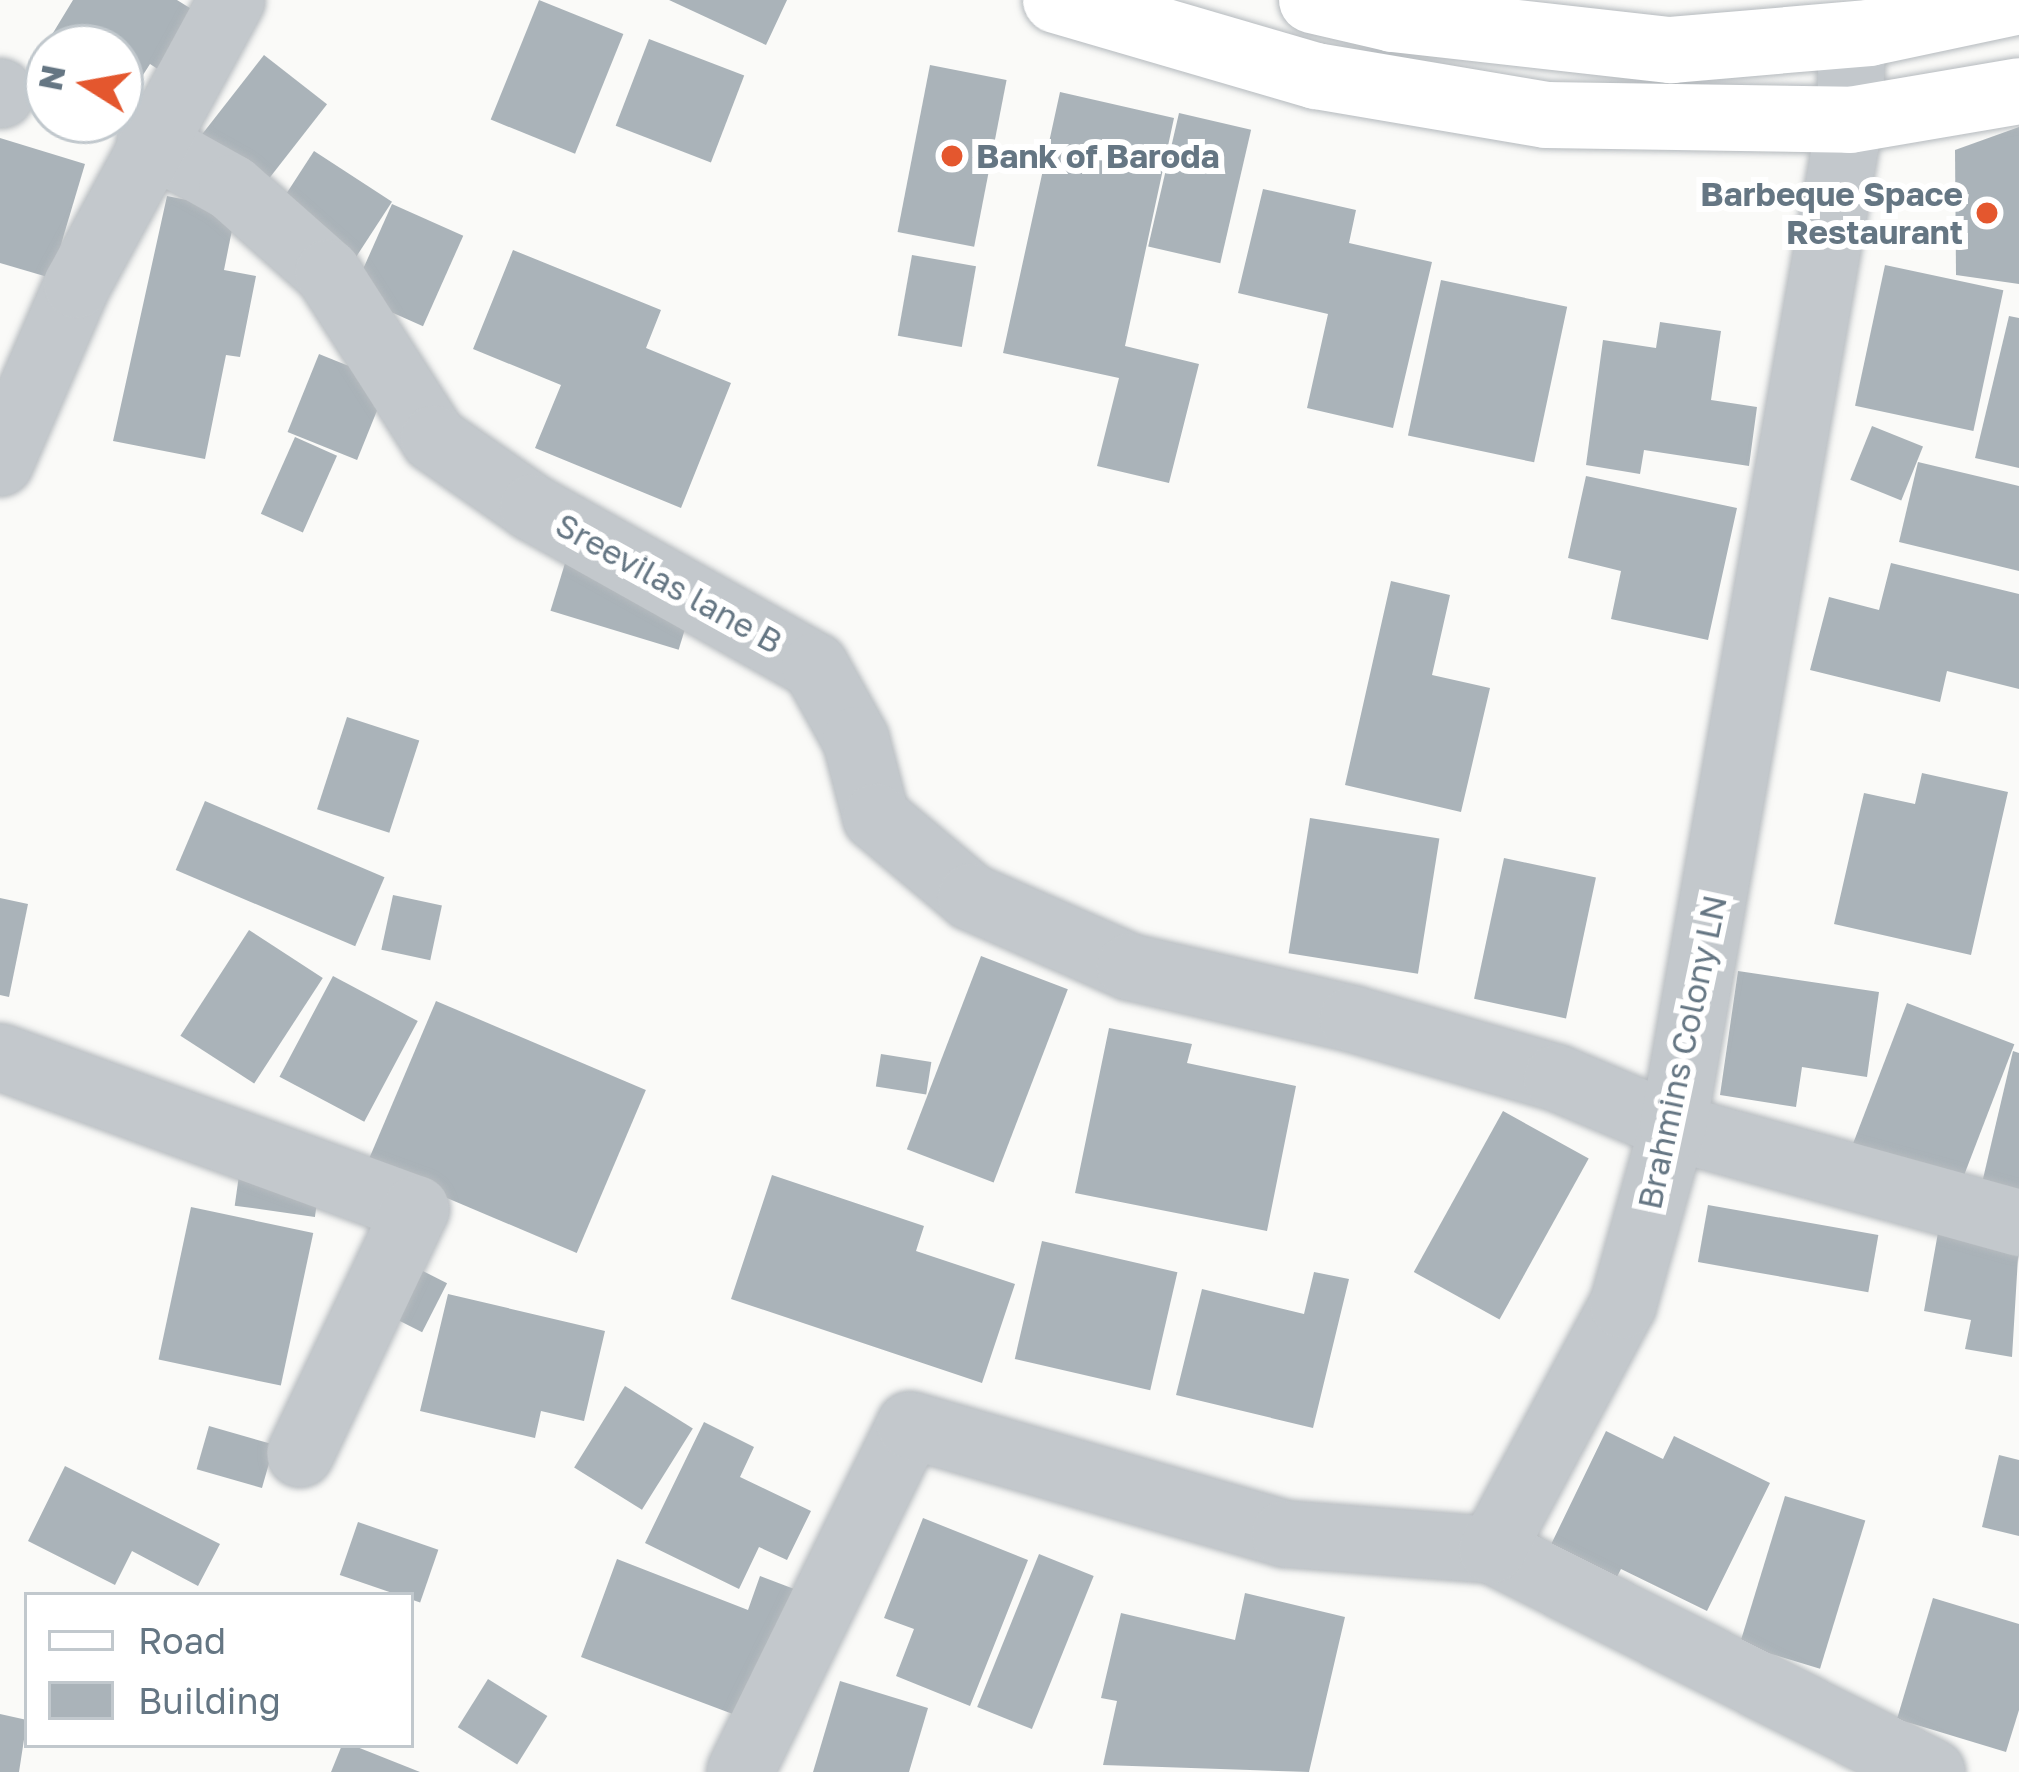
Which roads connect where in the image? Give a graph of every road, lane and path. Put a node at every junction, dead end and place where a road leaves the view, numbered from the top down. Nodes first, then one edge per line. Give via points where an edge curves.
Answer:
1 (232, 0) edge
2 (1056, 0) edge
3 (1312, 0) edge
4 (2019, 1) edge
5 (1852, 34) junction
6 (2019, 92) edge
7 (1850, 120) junction
8 (150, 142) junction
9 (0, 463) edge
10 (0, 1057) edge
11 (1673, 1127) junction
12 (2019, 1223) edge
13 (300, 1454) dead end
14 (1492, 1550) junction
15 (740, 1772) edge
16 (1932, 1772) edge

1 - 8 street
2 - 7 main road via 1316,76 1546,115
3 - 5 main road via 1394,20 1671,50
4 - 5 main road
5 - 7 street, Brahmins Colony LN
6 - 7 main road
7 - 11 street, Brahmins Colony LN
8 - 9 street
8 - 11 street, Sreevilas lane B via 232,188 328,273 434,439 533,508 815,666 856,740 876,817 971,897 1130,967 1557,1078
10 - 13 street via 416,1209
11 - 12 street, Sreevilas lane B
11 - 14 street, Brahmins Colony LN via 1623,1305
14 - 15 street via 1285,1534 910,1425
14 - 16 street

